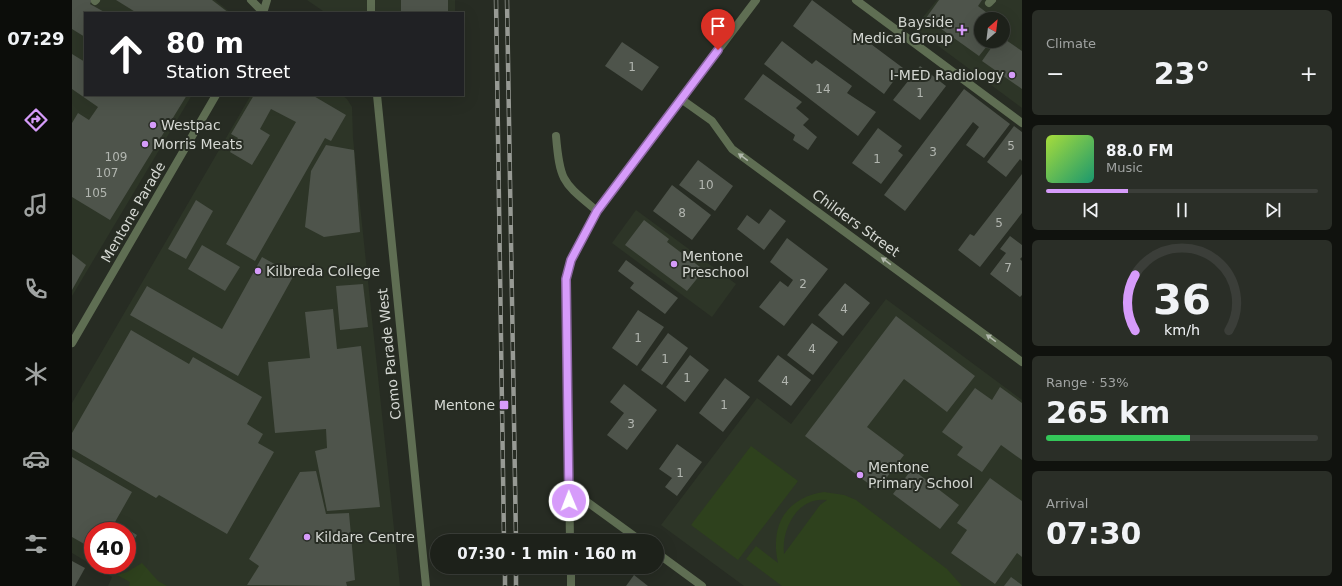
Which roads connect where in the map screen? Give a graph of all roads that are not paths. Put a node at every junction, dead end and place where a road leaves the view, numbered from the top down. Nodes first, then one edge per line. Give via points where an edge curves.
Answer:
1 (251, 0) edge
2 (267, 0) edge
3 (371, 0) edge
4 (756, 0) edge
5 (856, 0) edge
6 (263, 12) edge
7 (371, 12) edge
8 (215, 96) edge
9 (377, 96) edge
10 (681, 99) junction
11 (1022, 122) edge
12 (556, 136) dead end
13 (597, 211) junction
14 (72, 343) edge
15 (1022, 362) edge
16 (568, 488) junction
17 (570, 534) edge
18 (631, 534) edge
19 (664, 558) edge
20 (571, 574) edge
21 (426, 586) edge
22 (571, 586) edge
23 (702, 586) edge

1 - 6 street
2 - 6 street
3 - 7 street
4 - 10 street
5 - 11 street
8 - 14 street, Mentone Parade
9 - 21 street, Como Parade West
10 - 13 street
15 -> 10 street, Childers Street via 732,148 712,121
12 - 13 street via 558,165 563,178 571,190
13 - 16 street via 571,260 566,279
16 - 17 street
16 - 18 street
19 - 23 street
20 - 22 street

